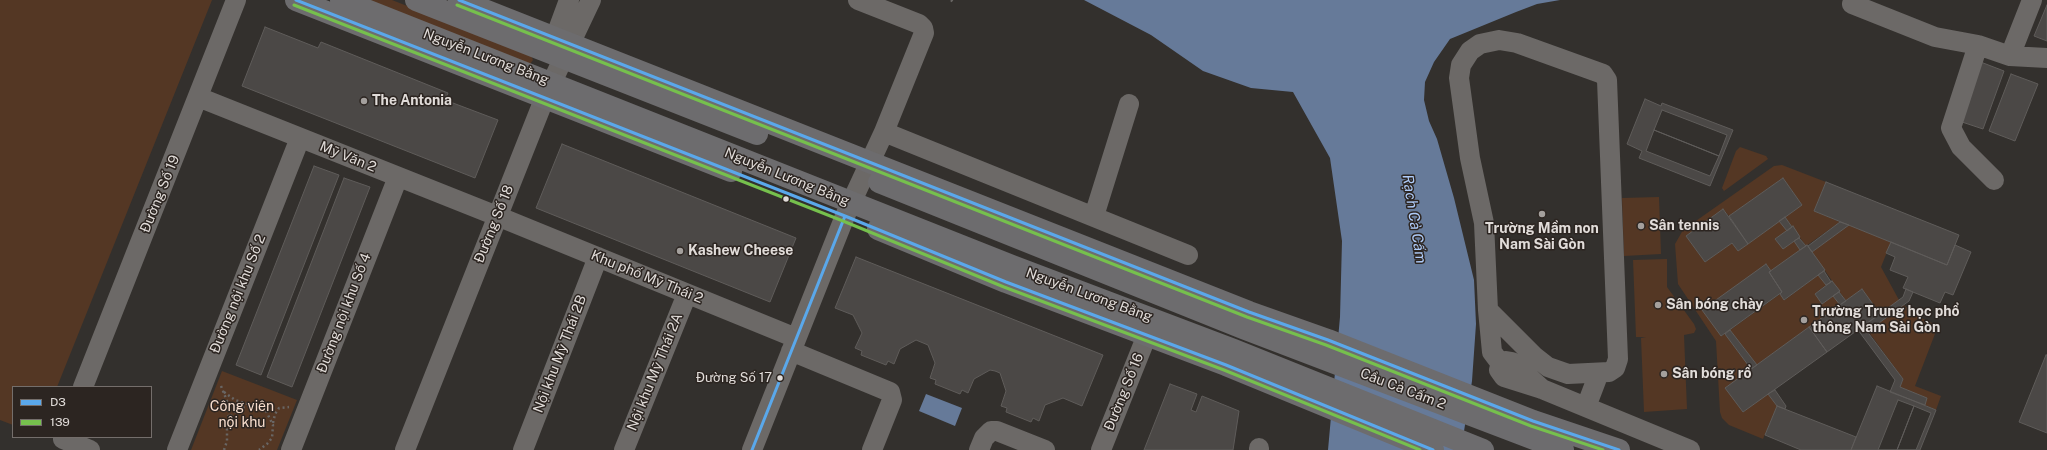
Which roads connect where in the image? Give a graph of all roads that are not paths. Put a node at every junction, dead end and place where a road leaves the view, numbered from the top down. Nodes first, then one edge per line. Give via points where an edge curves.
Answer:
1 (236, 0) edge
2 (296, 0) edge
3 (341, 0) edge
4 (416, 0) edge
5 (460, 0) edge
6 (569, 0) edge
7 (591, 0) edge
8 (858, 0) edge
9 (2032, 0) edge
10 (1852, 4) dead end
11 (1978, 46) junction
12 (563, 47) junction
13 (2010, 56) junction
14 (2043, 61) edge
15 (548, 90) junction
16 (198, 97) junction
17 (1129, 104) dead end
18 (884, 132) junction
19 (300, 138) junction
20 (867, 169) junction
21 (398, 177) junction
22 (1994, 180) dead end
23 (848, 209) junction
24 (497, 216) junction
25 (1094, 216) junction
26 (1188, 255) dead end
27 (598, 257) junction
28 (687, 294) junction
29 (1488, 310) junction
30 (1246, 320) joint
31 (1150, 326) junction
32 (794, 345) junction
33 (1230, 357) junction
34 (1599, 373) junction
35 (83, 386) edge
36 (1586, 406) junction
37 (61, 442) edge
38 (1570, 443) edge
39 (90, 450) edge
40 (177, 450) edge
41 (291, 450) edge
42 (404, 450) edge
43 (523, 450) edge
44 (624, 450) edge
45 (752, 450) edge
46 (872, 450) edge
47 (979, 450) edge
48 (1045, 450) edge
49 (1101, 450) edge
50 (1433, 450) edge
51 (1483, 450) edge
52 (1619, 450) edge
53 (1690, 450) edge

1 - 16 street, Đường Số 19
2 - 15 main road, Nguyễn Lương Bằng
3 - 15 main road, Nguyễn Lương Bằng
4 - 12 main road, Nguyễn Lương Bằng
5 - 12 main road, Nguyễn Lương Bằng
6 - 12 street
7 - 12 street, Đường Số 18
8 - 18 street via 919,24 924,31
9 - 13 street
10 - 11 street via 1935,37
11 - 13 street
11 - 22 street via 1951,128 1961,147
12 - 15 street, Đường Số 18
12 - 20 main road, Nguyễn Lương Bằng
13 - 14 street
15 - 23 main road, Nguyễn Lương Bằng
15 - 24 street, Đường Số 18
16 - 19 street, Mỹ Văn 2
16 - 35 street, Đường Số 19
17 - 25 street
18 - 20 street
18 - 25 street
19 - 21 street, Mỹ Văn 2
19 - 40 street, Đường nội khu Số 2
20 - 23 street
20 - 30 main road, Nguyễn Lương Bằng
21 - 24 street, Mỹ Văn 2
21 - 41 street, Đường nội khu Số 4
23 - 31 main road, Nguyễn Lương Bằng via 1012,266
23 - 32 street
24 - 27 street, Khu phố Mỹ Thái 2
24 - 42 street, Đường Số 18
25 - 26 street
27 - 28 street, Khu phố Mỹ Thái 2
27 - 43 street, Nội khu Mỹ Thái 2B
28 - 32 street, Khu phố Mỹ Thái 2
28 - 44 street, Nội khu Mỹ Thái 2A
29 - 34 street via 1548,367 1568,374
29 - 34 street via 1484,223 1470,158 1459,78 1466,55 1474,47 1486,42 1506,40 1603,74 1607,80 1618,359 1617,366 1612,371
29 - 36 street via 1492,352 1500,364 1512,362 1542,388
30 - 38 main road, Cầu Cả Cấm 2
31 - 33 main road, Nguyễn Lương Bằng
31 - 49 street, Đường Số 16
32 - 45 street
32 - 46 street, Khu phố Mỹ Thái 2 via 890,392 892,400
33 - 50 main road
33 - 51 main road, Cầu Cả Cấm 2
34 - 36 street
36 - 53 street
37 - 39 street
38 - 52 main road
47 - 48 street via 984,438 992,431 997,431

